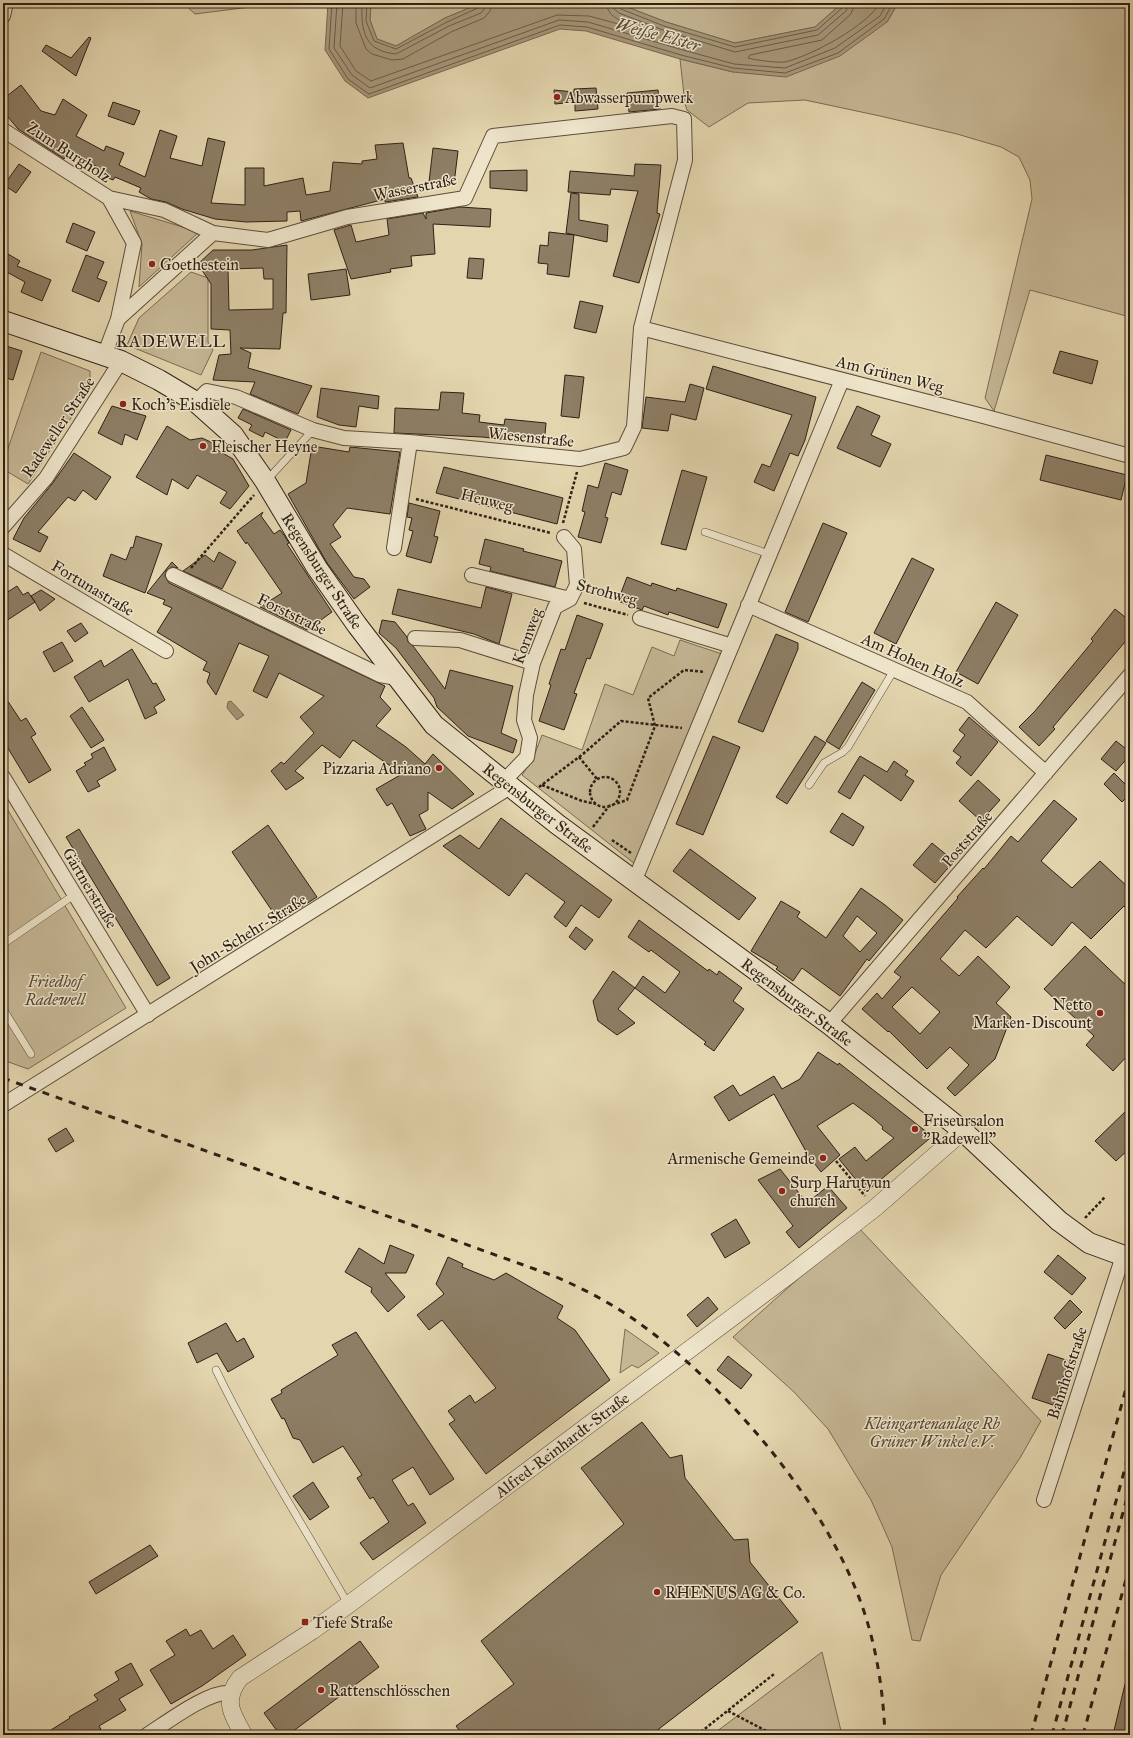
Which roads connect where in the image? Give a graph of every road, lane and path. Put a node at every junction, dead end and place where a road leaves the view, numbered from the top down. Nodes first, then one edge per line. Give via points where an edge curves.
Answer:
1 (6, 3) edge
2 (3, 16) edge
3 (3, 130) edge
4 (109, 198) junction
5 (213, 233) junction
6 (118, 319) junction
7 (3, 321) edge
8 (641, 328) junction
9 (113, 358) junction
10 (842, 380) junction
11 (196, 402) junction
12 (313, 430) junction
13 (410, 442) junction
14 (1130, 456) edge
15 (580, 459) junction
16 (266, 481) junction
17 (402, 495) junction
18 (3, 527) edge
19 (705, 532) dead end
20 (564, 537) junction
21 (394, 548) dead end
22 (3, 554) edge
23 (769, 554) junction
24 (472, 574) dead end
25 (177, 577) joint
26 (570, 599) junction
27 (748, 605) junction
28 (640, 618) joint
29 (415, 638) dead end
30 (732, 646) junction
31 (166, 651) dead end
32 (533, 663) junction
33 (894, 670) junction
34 (721, 673) junction
35 (1130, 675) edge
36 (397, 678) junction
37 (655, 726) junction
38 (698, 729) junction
39 (579, 757) junction
40 (1046, 773) junction
41 (3, 777) edge
42 (597, 779) junction
43 (542, 785) junction
44 (809, 785) dead end
45 (512, 789) junction
46 (596, 804) junction
47 (609, 806) junction
48 (598, 831) dead end
49 (611, 840) dead end
50 (643, 861) junction
51 (634, 882) junction
52 (74, 895) junction
53 (3, 944) edge
54 (3, 1009) edge
55 (148, 1015) junction
56 (829, 1024) junction
57 (31, 1054) dead end
58 (3, 1106) edge
59 (963, 1131) junction
60 (836, 1161) dead end
61 (1105, 1197) dead end
62 (875, 1208) junction
63 (1085, 1218) dead end
64 (1126, 1257) edge
65 (216, 1370) dead end
66 (1044, 1500) dead end
67 (348, 1605) junction
68 (774, 1674) dead end
69 (231, 1693) junction
70 (728, 1711) junction
71 (147, 1735) edge
72 (244, 1735) edge
73 (697, 1735) edge
74 (774, 1735) edge

1 - 2 street
3 - 4 street, Zum Burgholz
4 - 5 street via 164,210
4 - 6 street, Zum Burgholz via 134,243
5 - 6 street
5 - 8 street, Wasserstraße via 268,240 347,217 465,198 493,136 672,116 684,119 686,160
6 - 9 street
7 - 9 main road, Regensburger Straße
8 - 10 street, Am Grünen Weg
8 - 15 street, Wiesenstraße via 634,427 624,448
9 - 11 main road, Regensburger Straße via 159,380
9 - 18 street, Radeweller Straße via 46,478
10 - 14 street, Am Grünen Weg
10 - 23 street
11 - 12 street, Wiesenstraße via 207,391 236,398
11 - 16 main road, Regensburger Straße via 233,435
12 - 13 street, Wiesenstraße via 344,438
12 - 16 lane
13 - 15 street, Wiesenstraße
13 - 17 street
15 - 20 path via 563,522
16 - 25 path
16 - 36 main road, Regensburger Straße via 317,568
17 - 20 path, Heuweg
17 - 21 street
19 - 23 lane
20 - 26 street via 574,549 577,586
22 - 31 street, Fortunastraße
23 - 27 street
24 - 26 street, Strohweg
25 - 36 street, Forststraße via 380,675
26 - 28 path, Strohweg
26 - 32 street, Kornweg via 555,607
27 - 30 street
27 - 33 street, Am Hohen Holz
28 - 30 street, Strohweg
29 - 32 street via 460,640
30 - 34 street
32 - 45 street, Kornweg via 524,720 530,738 527,757
33 - 40 street, Am Hohen Holz via 967,702
33 - 44 lane via 848,747 824,763
34 - 37 path via 684,670 648,698
34 - 38 street
35 - 40 street, Poststraße
36 - 45 main road, Regensburger Straße via 434,725
37 - 38 path
37 - 39 path via 621,721
37 - 47 path via 627,800
38 - 50 street
39 - 42 path
39 - 43 path
40 - 56 street, Poststraße
41 - 52 street, Gärtnerstraße
42 - 46 path via 590,788 590,795
42 - 47 path via 610,778 619,788 618,799
43 - 45 path
43 - 46 path
45 - 51 main road, Regensburger Straße
45 - 55 street, John-Schehr-Straße
46 - 47 path
47 - 48 path via 592,827
49 - 50 path
50 - 51 street
51 - 56 main road, Regensburger Straße
52 - 53 lane
52 - 55 street, Gärtnerstraße
54 - 57 lane
55 - 58 street, John-Schehr-Straße
56 - 59 main road, Regensburger Straße
59 - 62 street, Alfred-Reinhardt-Straße
59 - 64 main road, Regensburger Straße via 1059,1221 1089,1243
60 - 62 path
61 - 63 path
62 - 67 street, Alfred-Reinhardt-Straße via 681,1357
64 - 66 street, Bahnhofstraße
65 - 67 lane via 233,1405
67 - 69 street, Alfred-Reinhardt-Straße via 240,1678
68 - 70 path
69 - 71 street via 224,1692 209,1697
69 - 72 street via 230,1701 234,1715
70 - 73 path
70 - 74 path

